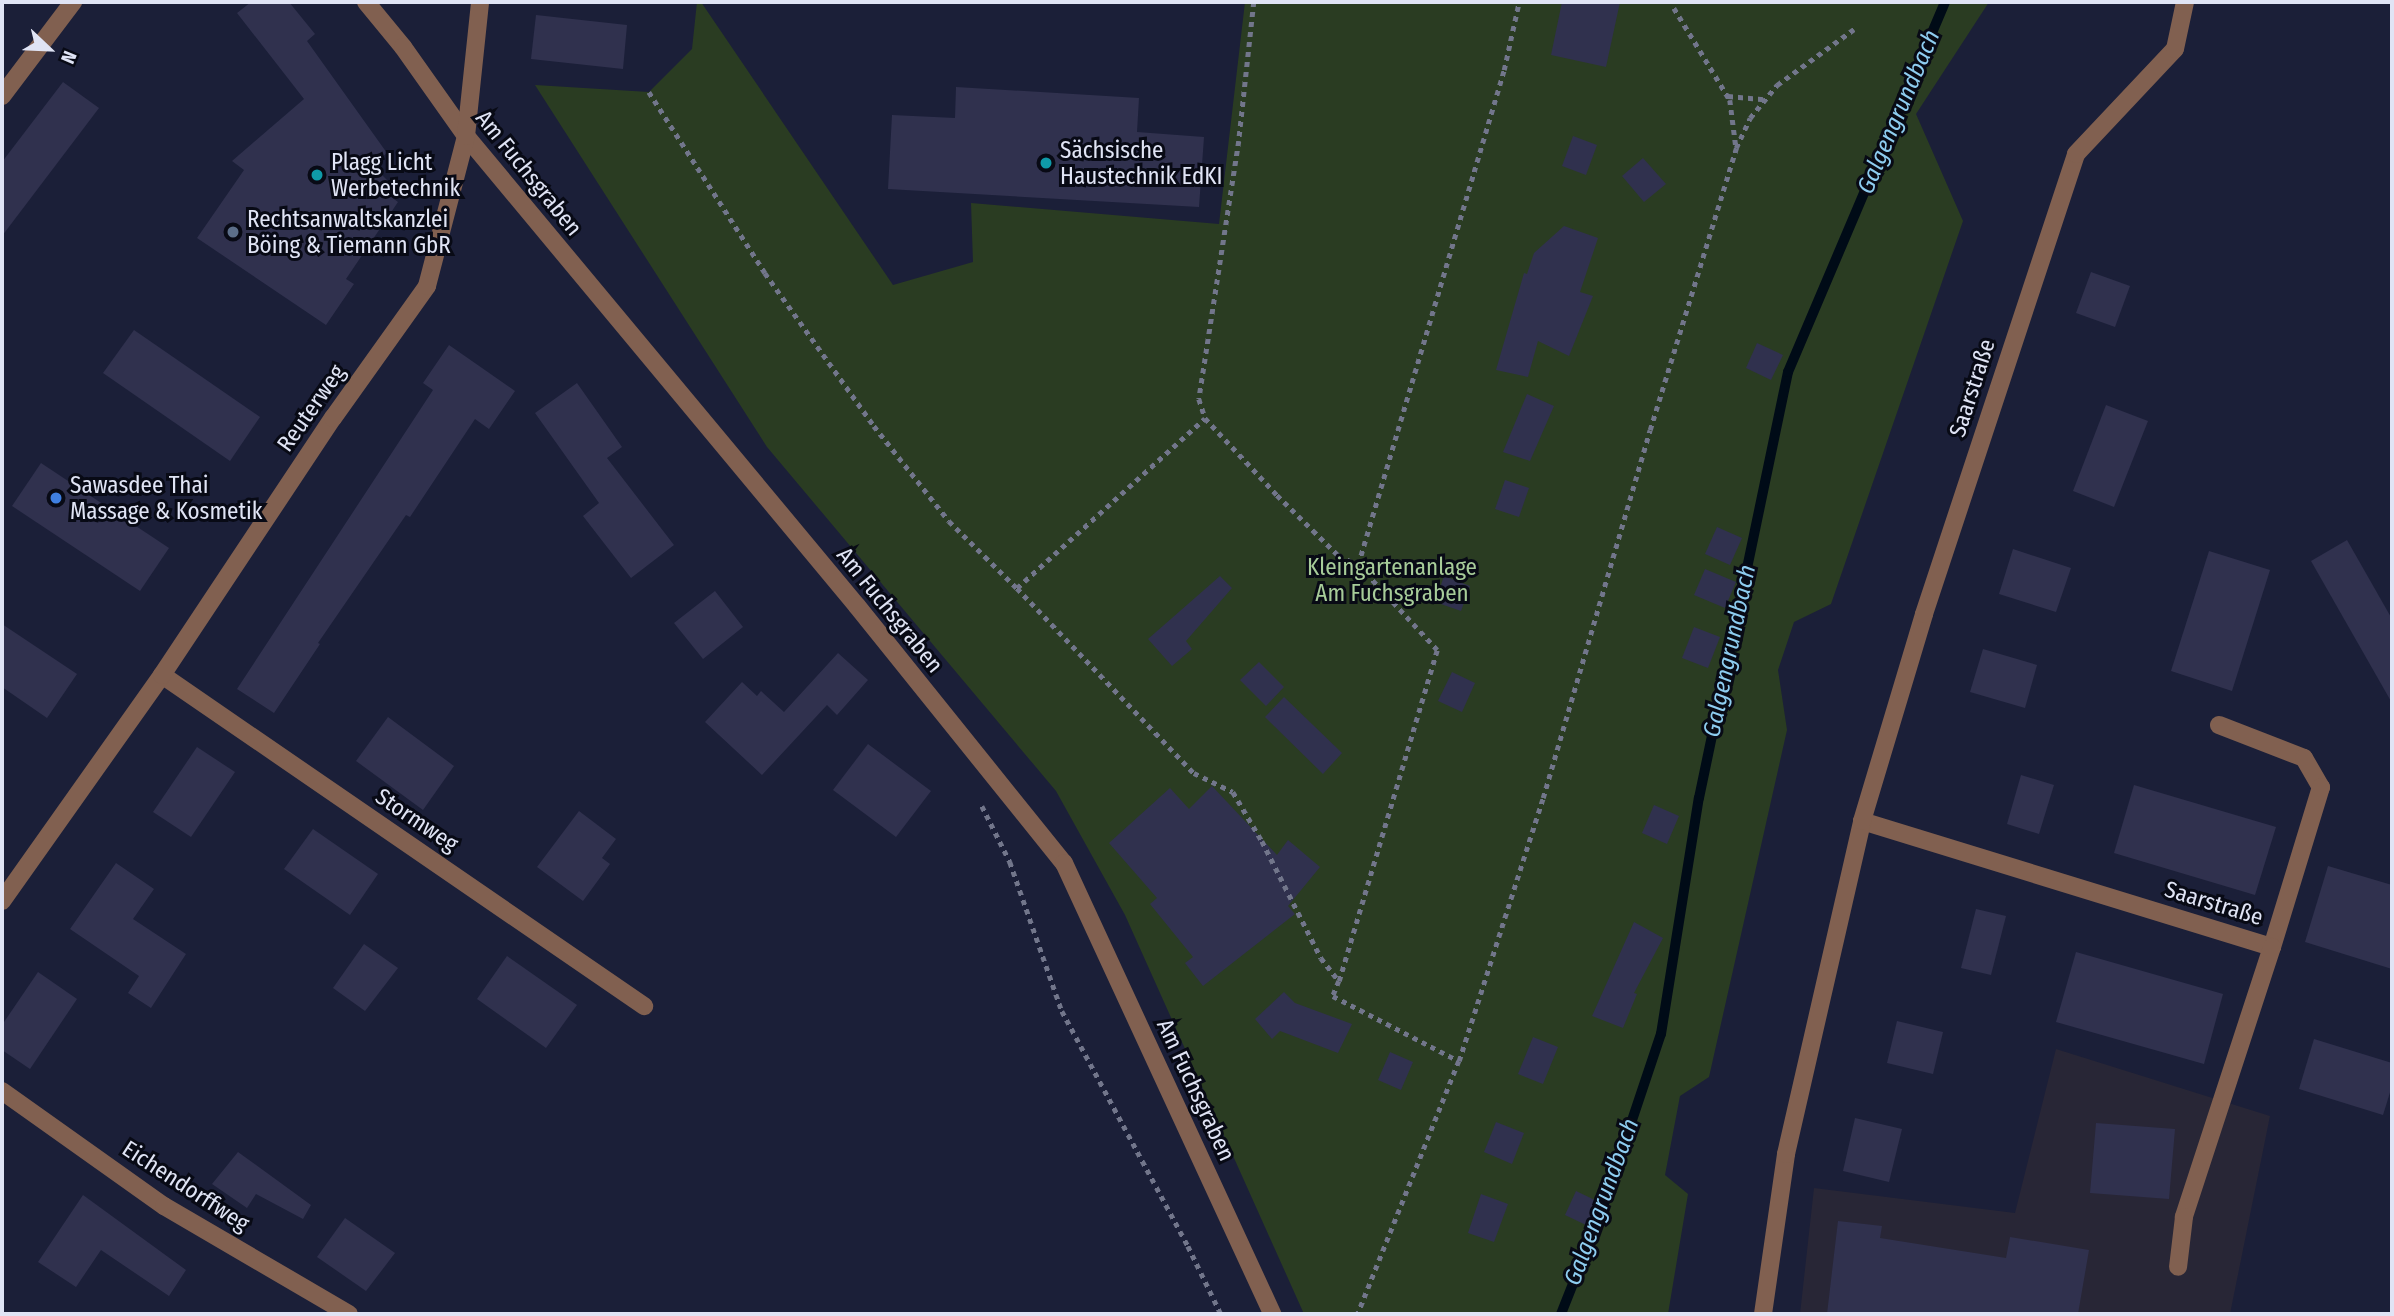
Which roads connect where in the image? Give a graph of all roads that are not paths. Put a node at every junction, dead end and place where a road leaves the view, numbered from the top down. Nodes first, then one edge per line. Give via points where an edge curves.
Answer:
1 (73, 2) edge
2 (366, 2) edge
3 (480, 2) edge
4 (2185, 2) edge
5 (2, 96) edge
6 (466, 136) junction
7 (162, 675) junction
8 (2220, 725) dead end
9 (1862, 821) junction
10 (2, 901) edge
11 (2272, 947) junction
12 (644, 1006) dead end
13 (2, 1091) edge
14 (2178, 1268) dead end
15 (349, 1314) edge
16 (1272, 1314) edge
17 (1763, 1314) edge

1 - 5 street
2 - 6 street, Am Fuchsgraben
3 - 6 street, Reuterweg
4 - 9 street, Saarstraße via 2175,49 2076,154 1928,601
6 - 7 street, Reuterweg via 426,286
6 - 16 street, Am Fuchsgraben via 1064,863
7 - 10 street, Reuterweg
7 - 12 street, Stormweg
8 - 11 street via 2304,758 2322,787
9 - 11 street, Saarstraße
9 - 17 street, Saarstraße via 1786,1154
11 - 14 street, Saarstraße via 2184,1217
13 - 15 street, Eichendorffweg via 164,1206

